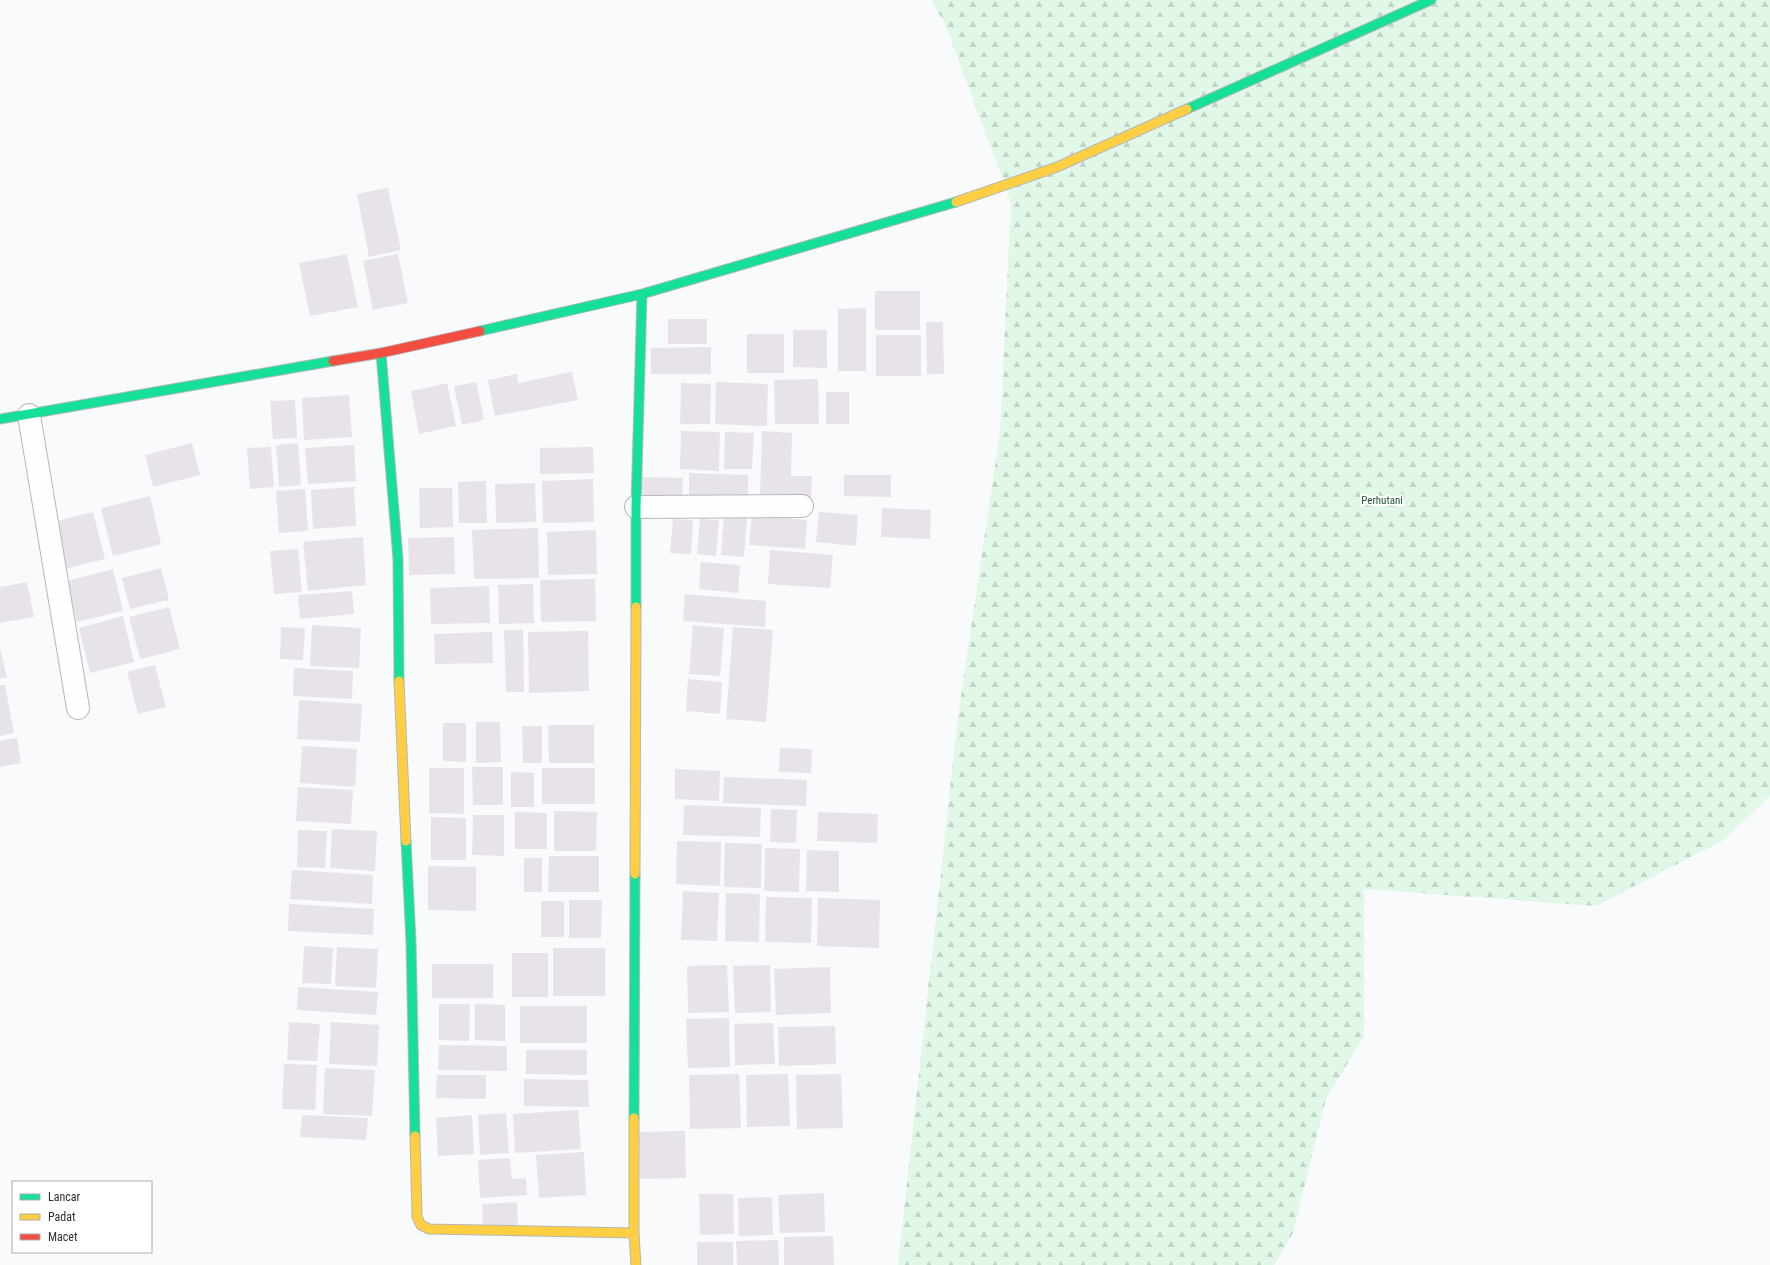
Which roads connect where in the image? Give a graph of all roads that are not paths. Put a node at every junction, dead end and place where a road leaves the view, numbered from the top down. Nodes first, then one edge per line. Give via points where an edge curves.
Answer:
1 (1431, 0) edge
2 (642, 294) junction
3 (381, 353) junction
4 (29, 415) junction
5 (0, 419) edge
6 (802, 506) dead end
7 (636, 507) junction
8 (78, 708) dead end
9 (634, 1233) junction
10 (636, 1265) edge

1 - 2 street via 1057,167 943,206
2 - 3 street
2 - 7 street
3 - 4 street
3 - 9 street via 398,559 399,686 411,942 417,1217 421,1225 429,1229
4 - 5 street
4 - 8 street
6 - 7 street
7 - 9 street
9 - 10 street

